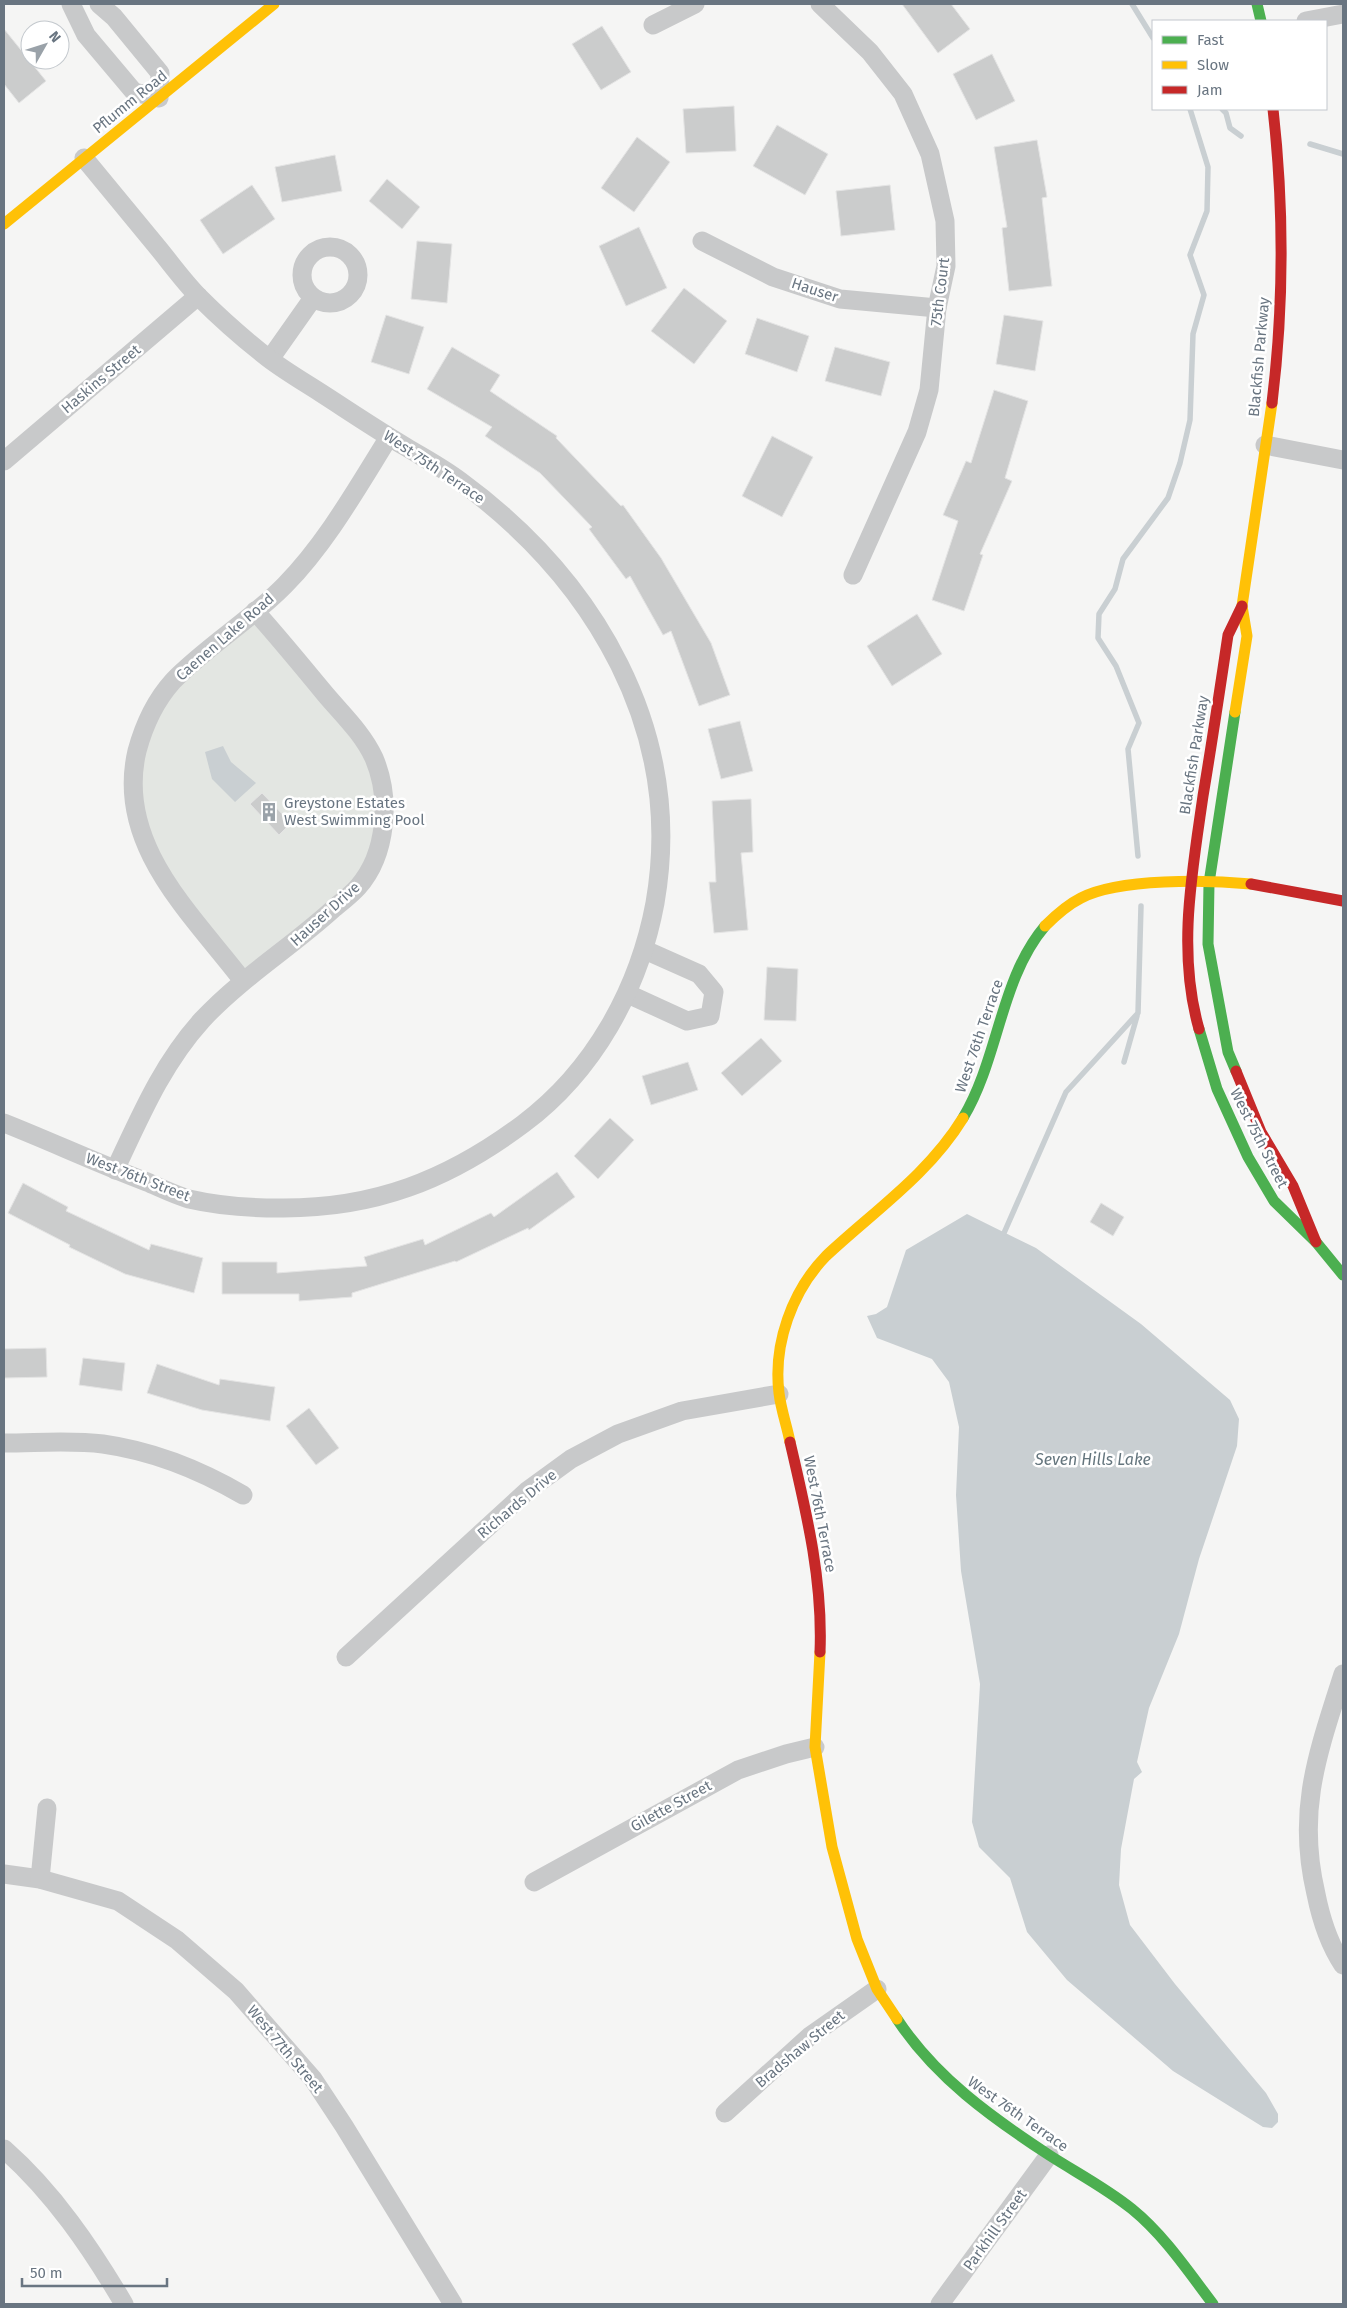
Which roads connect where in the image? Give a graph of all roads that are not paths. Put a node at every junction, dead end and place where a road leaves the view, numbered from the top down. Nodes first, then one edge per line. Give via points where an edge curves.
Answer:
1 (71, 4) edge
2 (99, 4) edge
3 (274, 4) edge
4 (695, 4) edge
5 (820, 4) edge
6 (1257, 4) edge
7 (1343, 14) edge
8 (1261, 20) edge
9 (1311, 20) edge
10 (654, 25) dead end
11 (159, 98) junction
12 (1273, 110) edge
13 (84, 158) junction
14 (4, 224) edge
15 (702, 241) dead end
16 (198, 296) junction
17 (313, 298) dead end
18 (936, 308) junction
19 (270, 359) junction
20 (389, 437) junction
21 (1265, 444) junction
22 (1343, 460) edge
23 (4, 462) edge
24 (853, 575) dead end
25 (1242, 606) junction
26 (255, 611) junction
27 (1190, 883) junction
28 (1209, 883) junction
29 (1343, 901) edge
30 (645, 950) junction
31 (243, 981) junction
32 (628, 994) junction
33 (4, 1123) edge
34 (115, 1170) junction
35 (1316, 1242) junction
36 (1343, 1275) edge
37 (779, 1394) junction
38 (4, 1443) edge
39 (243, 1495) dead end
40 (346, 1657) dead end
41 (1343, 1674) edge
42 (815, 1747) junction
43 (47, 1808) dead end
44 (4, 1874) edge
45 (40, 1880) junction
46 (534, 1882) dead end
47 (1343, 1965) edge
48 (877, 1990) junction
49 (726, 2113) dead end
50 (4, 2149) edge
51 (1049, 2155) junction
52 (124, 2304) edge
53 (453, 2304) edge
54 (940, 2304) edge
55 (1213, 2304) edge

1 - 11 street via 86,35 134,92
2 - 11 street via 114,17 160,73
3 - 11 main road, Pflumm Road
4 - 10 street
5 - 18 street, 75th Court via 870,52 903,94 930,154 945,221 946,266
6 - 8 main road
7 - 9 street
11 - 13 main road, Pflumm Road
12 - 21 main road, Blackfish Parkway via 1279,156 1281,267 1276,365
13 - 14 main road, Pflumm Road
13 - 16 street, West 75th Terrace
15 - 18 street, Hauser via 773,277 840,299
16 - 19 street, West 75th Terrace
16 - 23 street, Haskins Street
17 - 19 street
18 - 24 street, 75th Court via 930,390 916,432
19 - 20 street, West 75th Terrace
20 - 26 street, Caenen Lake Road via 326,537 285,586
20 - 30 street, West 75th Terrace via 456,478 496,509 533,545 597,623 624,671 652,751 658,792 660,874
21 - 22 street
21 - 25 main road, Blackfish Parkway
25 - 27 main road, Blackfish Parkway via 1228,635
25 - 28 main road, Blackfish Parkway via 1247,636
26 - 31 street, Caenen Lake Road via 172,682 156,703 142,733 134,765 133,797 139,829 158,871
26 - 31 street, Hauser Drive via 365,742 380,777 384,807 376,853 358,888
27 - 28 main road, West 76th Terrace
27 - 35 main road, West 75th Street via 1187,959 1190,992 1217,1090 1248,1157 1274,1201
27 - 37 main road, West 76th Terrace via 1152,882 1111,887 1080,899 1055,916 1037,935 1021,960 991,1055 966,1114 918,1177 816,1268 792,1306 779,1352
28 - 29 main road via 1249,884
28 - 35 main road, West 75th Street via 1208,944 1228,1052 1261,1132 1294,1186
30 - 32 street, West 75th Terrace
30 - 32 street via 699,974 714,992 710,1016 687,1021
31 - 34 street, Hauser Drive via 180,1046 158,1081
32 - 34 street, West 76th Street via 595,1050 571,1082 542,1110 484,1154 421,1185 370,1200 318,1209 240,1208 188,1198
33 - 34 street, West 76th Street
35 - 36 main road, West 75th Street
37 - 40 street, Richards Drive via 682,1411 618,1434 571,1460 527,1491
37 - 42 main road, West 76th Terrace via 810,1526 818,1586 820,1646
38 - 39 street via 95,1444 144,1452 188,1467
41 - 47 street via 1309,1797 1307,1829 1309,1866 1320,1914
42 - 46 street, Gilette Street via 738,1770
42 - 48 main road, West 76th Terrace via 832,1847 857,1938
43 - 45 street
44 - 45 street, West 77th Street
45 - 53 street, West 77th Street via 118,1901 177,1940 236,1992 313,2079
48 - 49 street, Bradshaw Street via 810,2036
48 - 51 main road, West 76th Terrace via 910,2039 954,2087
50 - 52 street via 70,2221
51 - 54 street, Parkhill Street
51 - 55 main road, West 76th Terrace via 1102,2187 1161,2236

